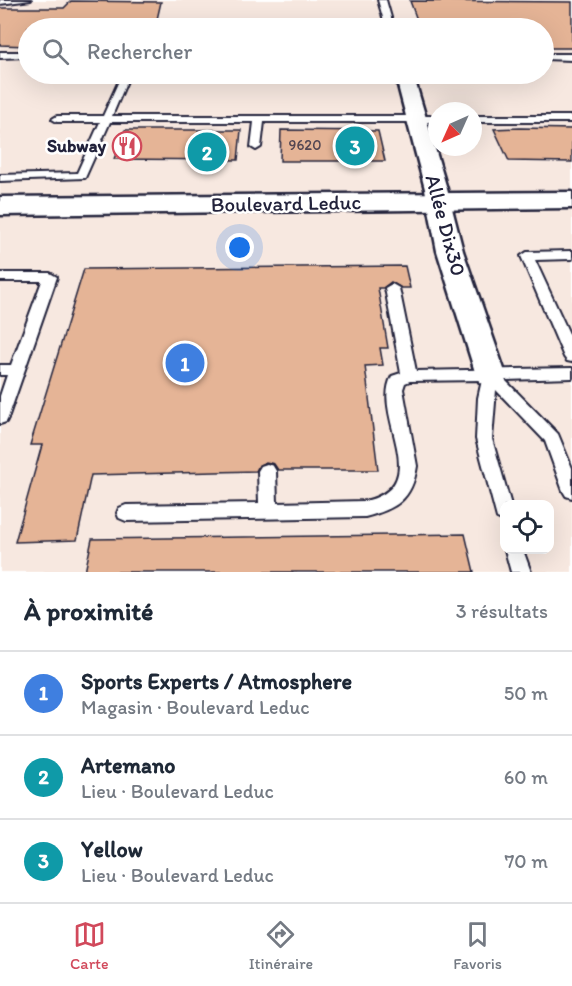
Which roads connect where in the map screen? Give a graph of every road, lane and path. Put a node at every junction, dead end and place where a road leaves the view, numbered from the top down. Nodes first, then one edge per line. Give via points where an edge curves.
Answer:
1 (27, 0) edge
2 (382, 0) edge
3 (0, 2) edge
4 (387, 18) edge
5 (0, 55) edge
6 (18, 55) edge
7 (554, 57) edge
8 (572, 57) edge
9 (122, 84) edge
10 (409, 84) edge
11 (57, 119) dead end
12 (106, 119) junction
13 (428, 119) edge
14 (482, 119) edge
15 (572, 119) edge
16 (259, 120) junction
17 (256, 147) dead end
18 (434, 156) edge
19 (0, 178) edge
20 (572, 200) edge
21 (0, 206) edge
22 (442, 213) junction
23 (572, 223) edge
24 (0, 228) edge
25 (572, 255) edge
26 (0, 277) edge
27 (392, 288) dead end
28 (572, 357) edge
29 (0, 370) edge
30 (18, 370) junction
31 (572, 374) edge
32 (491, 375) junction
33 (409, 376) junction
34 (0, 418) edge
35 (267, 471) dead end
36 (572, 491) edge
37 (500, 500) edge
38 (268, 510) junction
39 (126, 513) dead end
40 (516, 554) edge
41 (521, 572) edge

1 - 3 lane
2 - 4 lane
5 - 6 lane
7 - 8 lane
9 - 12 lane
10 - 13 street, Allée Dix30
11 - 12 lane
12 - 16 lane
12 - 19 lane via 81,176
13 - 16 lane
14 - 15 lane
16 - 17 lane
18 - 22 street, Allée Dix30
20 - 22 street, Boulevard Leduc
21 - 22 street, Boulevard Leduc
22 - 23 street, Boulevard Leduc
22 - 24 street, Boulevard Leduc
22 - 32 street, Allée Dix30 via 450,251
25 - 28 lane via 527,256
26 - 30 lane via 50,277
27 - 33 lane
29 - 30 lane
30 - 34 lane
31 - 32 lane
32 - 33 lane
32 - 36 lane via 552,438
32 - 37 lane via 484,439
33 - 38 lane via 398,380 394,389 408,466 405,485 399,493 381,505 365,509
35 - 38 lane
38 - 39 lane
40 - 41 lane

